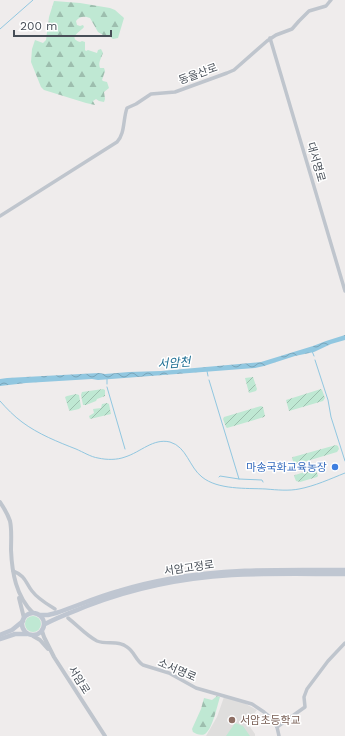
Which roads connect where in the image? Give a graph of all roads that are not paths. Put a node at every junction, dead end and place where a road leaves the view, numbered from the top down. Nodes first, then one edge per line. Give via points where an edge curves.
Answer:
1 (331, 0) edge
2 (270, 38) junction
3 (0, 216) edge
4 (345, 291) edge
5 (0, 502) edge
6 (345, 570) edge
7 (13, 571) junction
8 (345, 574) edge
9 (17, 590) junction
10 (55, 609) dead end
11 (33, 613) junction
12 (40, 615) junction
13 (68, 618) dead end
14 (23, 620) junction
15 (45, 624) junction
16 (42, 631) junction
17 (27, 634) junction
18 (0, 635) edge
19 (33, 636) junction
20 (0, 639) edge
21 (345, 643) edge
22 (54, 657) junction
23 (278, 727) junction
24 (104, 736) edge
25 (279, 736) edge

1 - 2 street, 동을산로 via 326,6 309,11 292,29
2 - 3 street, 동을산로 via 234,70 175,92 151,94 127,108 122,135 117,142
2 - 4 street, 대서명로
5 - 7 street via 10,522
6 - 12 main road, 서암고정로 via 237,571 191,575 119,591 56,613
7 - 9 street
7 - 10 street via 24,578 40,599
8 - 15 main road, 서암고정로 via 232,575 183,580 118,595
9 - 11 street
9 - 14 street
11 - 12 main road
11 - 14 main road via 26,615
12 - 15 main road
13 - 23 street, 소서명로 via 97,641 128,647 140,664 169,673 196,688 252,704 270,717
14 - 17 main road via 23,628
14 - 18 main road via 12,630
15 - 16 main road
16 - 19 main road
16 - 22 street, 서암로
17 - 19 main road
17 - 20 main road via 15,634
19 - 22 street via 40,640
21 - 23 street via 307,689 304,696 305,707
22 - 24 street, 서암로
23 - 25 street

